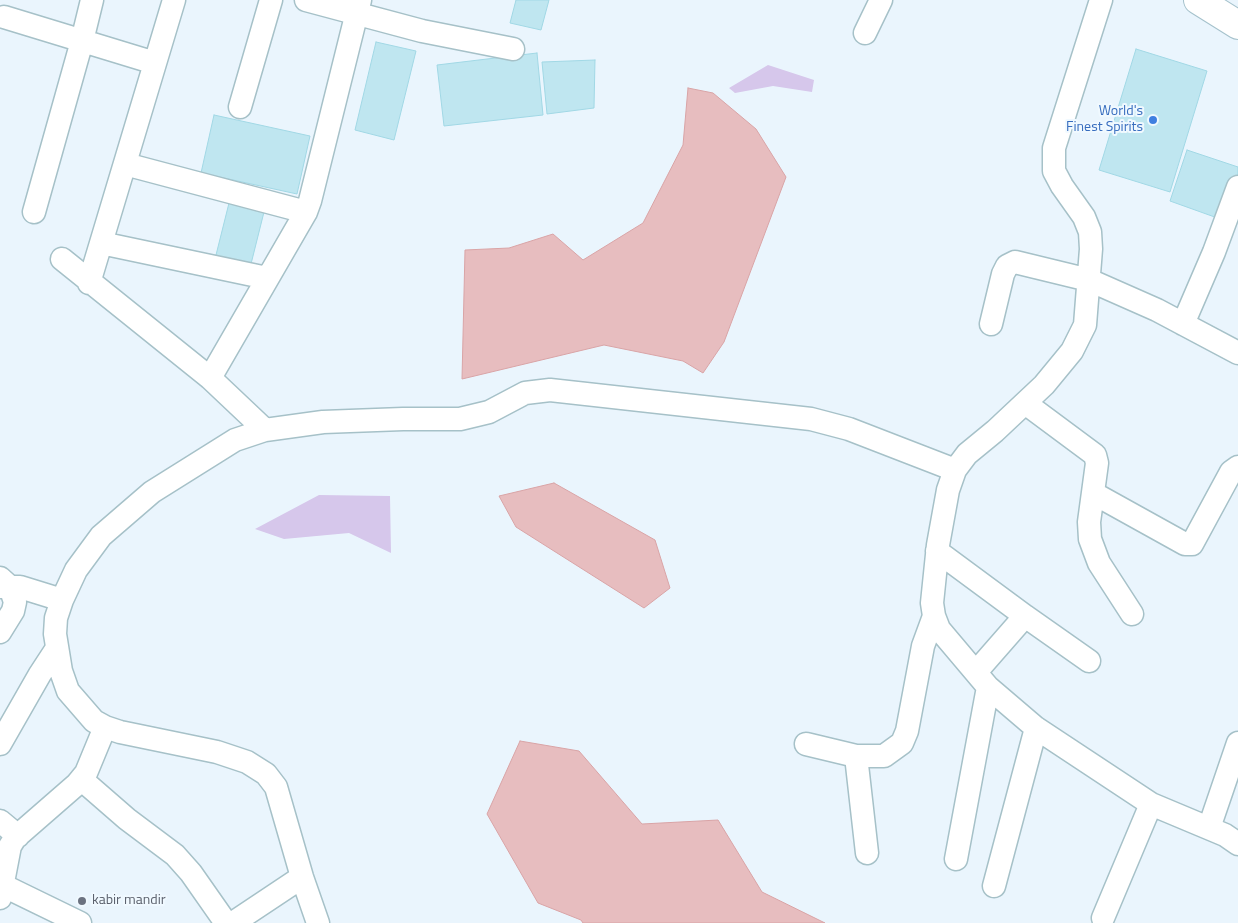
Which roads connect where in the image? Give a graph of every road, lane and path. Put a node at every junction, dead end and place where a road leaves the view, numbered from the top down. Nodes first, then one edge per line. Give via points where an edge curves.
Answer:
1 (92, 0) edge
2 (174, 0) edge
3 (271, 0) edge
4 (306, 0) edge
5 (881, 0) edge
6 (1101, 0) edge
7 (1198, 0) edge
8 (359, 7) edge
9 (4, 16) edge
10 (1238, 25) edge
11 (865, 33) dead end
12 (82, 41) junction
13 (513, 49) dead end
14 (155, 62) junction
15 (240, 107) dead end
16 (125, 164) junction
17 (1238, 187) edge
18 (34, 212) dead end
19 (306, 212) junction
20 (101, 243) junction
21 (62, 260) dead end
22 (268, 278) junction
23 (1089, 280) junction
24 (89, 283) junction
25 (991, 324) dead end
26 (1183, 324) junction
27 (1238, 353) edge
28 (210, 378) junction
29 (1025, 403) junction
30 (265, 430) junction
31 (1238, 467) edge
32 (956, 470) junction
33 (1093, 493) junction
34 (937, 551) junction
35 (3, 584) edge
36 (62, 600) junction
37 (1132, 614) dead end
38 (934, 616) junction
39 (1025, 616) junction
40 (0, 632) edge
41 (57, 648) junction
42 (1089, 661) dead end
43 (982, 680) junction
44 (105, 727) junction
45 (1036, 728) junction
46 (1238, 743) edge
47 (0, 744) edge
48 (806, 744) dead end
49 (856, 756) junction
50 (81, 779) junction
51 (1151, 804) junction
52 (0, 821) edge
53 (1209, 828) junction
54 (18, 836) junction
55 (1238, 844) edge
56 (867, 853) dead end
57 (956, 859) dead end
58 (302, 878) junction
59 (994, 886) dead end
60 (1, 892) edge
61 (1103, 918) dead end
62 (80, 923) edge
63 (226, 923) edge
64 (233, 923) edge
65 (318, 923) edge

1 - 12 street
2 - 14 street
3 - 15 street
4 - 8 street
5 - 11 street
6 - 23 street via 1054,148 1054,171 1090,232
7 - 10 main road
8 - 13 street via 422,31
8 - 19 street
9 - 12 street
12 - 14 street
12 - 18 street
14 - 16 street
16 - 19 street
16 - 20 street
17 - 26 street
19 - 22 street
20 - 22 street
20 - 24 street
21 - 24 street
22 - 28 street
23 - 25 street via 1015,262 1007,266 1003,274
23 - 26 street
23 - 29 street via 1085,325 1072,351
24 - 28 street
26 - 27 street
28 - 30 street
29 - 32 street via 967,454
29 - 33 street via 1095,455
30 - 32 street via 323,422 460,419 489,412 525,394 550,390 811,419 849,429
30 - 36 street via 235,440 152,492 101,536 76,570
31 - 33 street via 1231,472 1192,544 1185,544
32 - 34 street via 948,490
33 - 37 street via 1090,539 1099,563
34 - 38 street via 932,603
34 - 39 street
35 - 36 street
35 - 40 street via 15,602
36 - 41 street via 56,618
38 - 43 street via 939,629
38 - 49 street via 923,646 902,743 884,756
39 - 42 street
39 - 43 street
41 - 44 street via 68,691 94,721
41 - 47 street
43 - 45 street
43 - 57 street
44 - 50 street
44 - 58 street via 217,752 247,762 266,774 276,787
45 - 51 street
45 - 59 street
46 - 53 street
48 - 49 street
49 - 56 street
50 - 54 street
50 - 63 street via 175,855 192,873
51 - 53 street
51 - 61 street
52 - 54 street
53 - 55 street
54 - 60 street via 10,846
58 - 64 street
58 - 65 street
60 - 62 street

